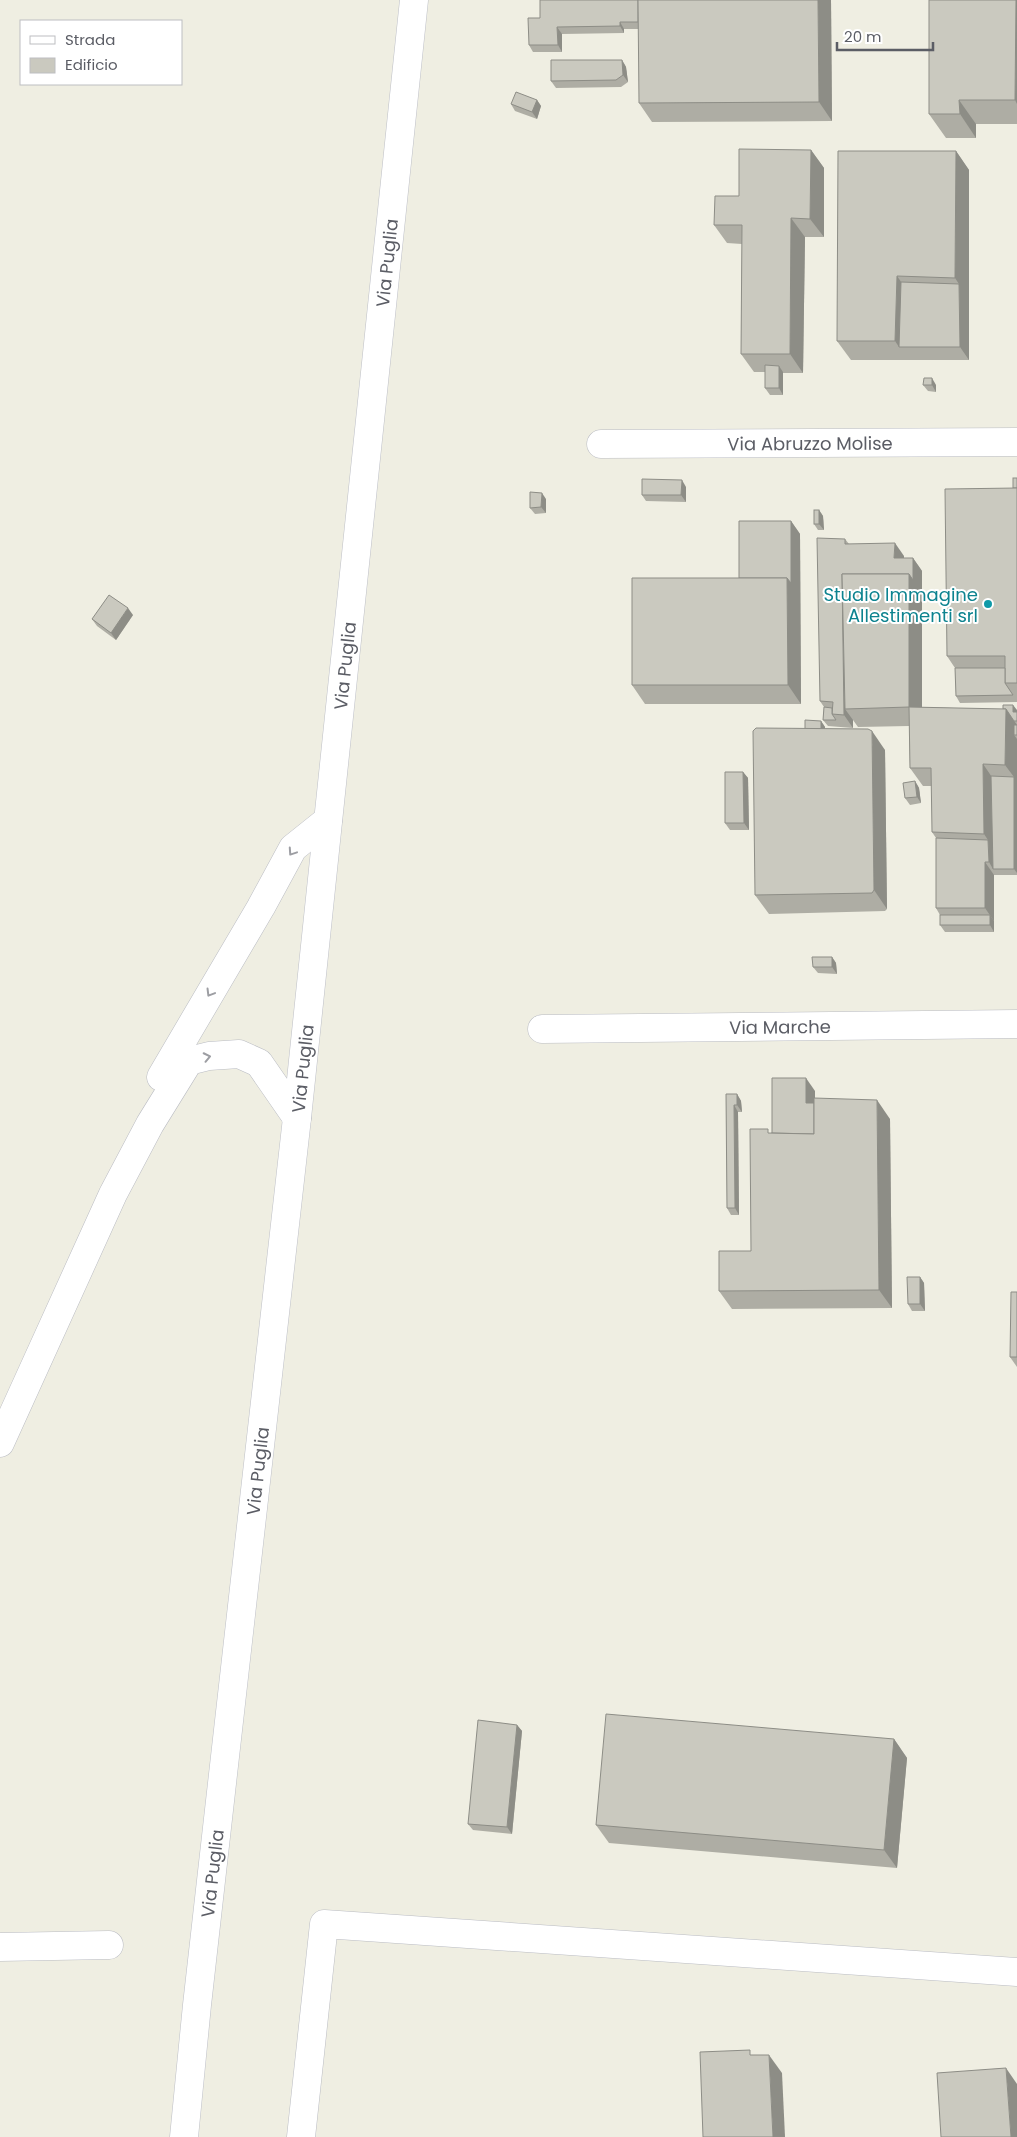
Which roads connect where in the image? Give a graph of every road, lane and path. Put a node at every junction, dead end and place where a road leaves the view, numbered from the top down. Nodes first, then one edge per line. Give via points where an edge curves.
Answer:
1 (414, 0) edge
2 (1017, 442) edge
3 (601, 444) dead end
4 (328, 820) junction
5 (1017, 1024) edge
6 (542, 1029) dead end
7 (297, 1118) junction
8 (113, 1194) junction
9 (0, 1443) edge
10 (109, 1945) dead end
11 (0, 1947) edge
12 (1017, 1972) edge
13 (184, 2137) edge
14 (301, 2137) edge

1 - 4 street, Via Puglia
2 - 3 street, Via Abruzzo Molise
4 - 7 street, Via Puglia
4 -> 8 street via 293,848 148,1100
5 - 6 street, Via Marche
8 -> 7 street via 150,1124 189,1061 238,1054 259,1063
7 - 13 street, Via Puglia
8 - 9 street
10 - 11 street
12 - 14 street via 324,1924

